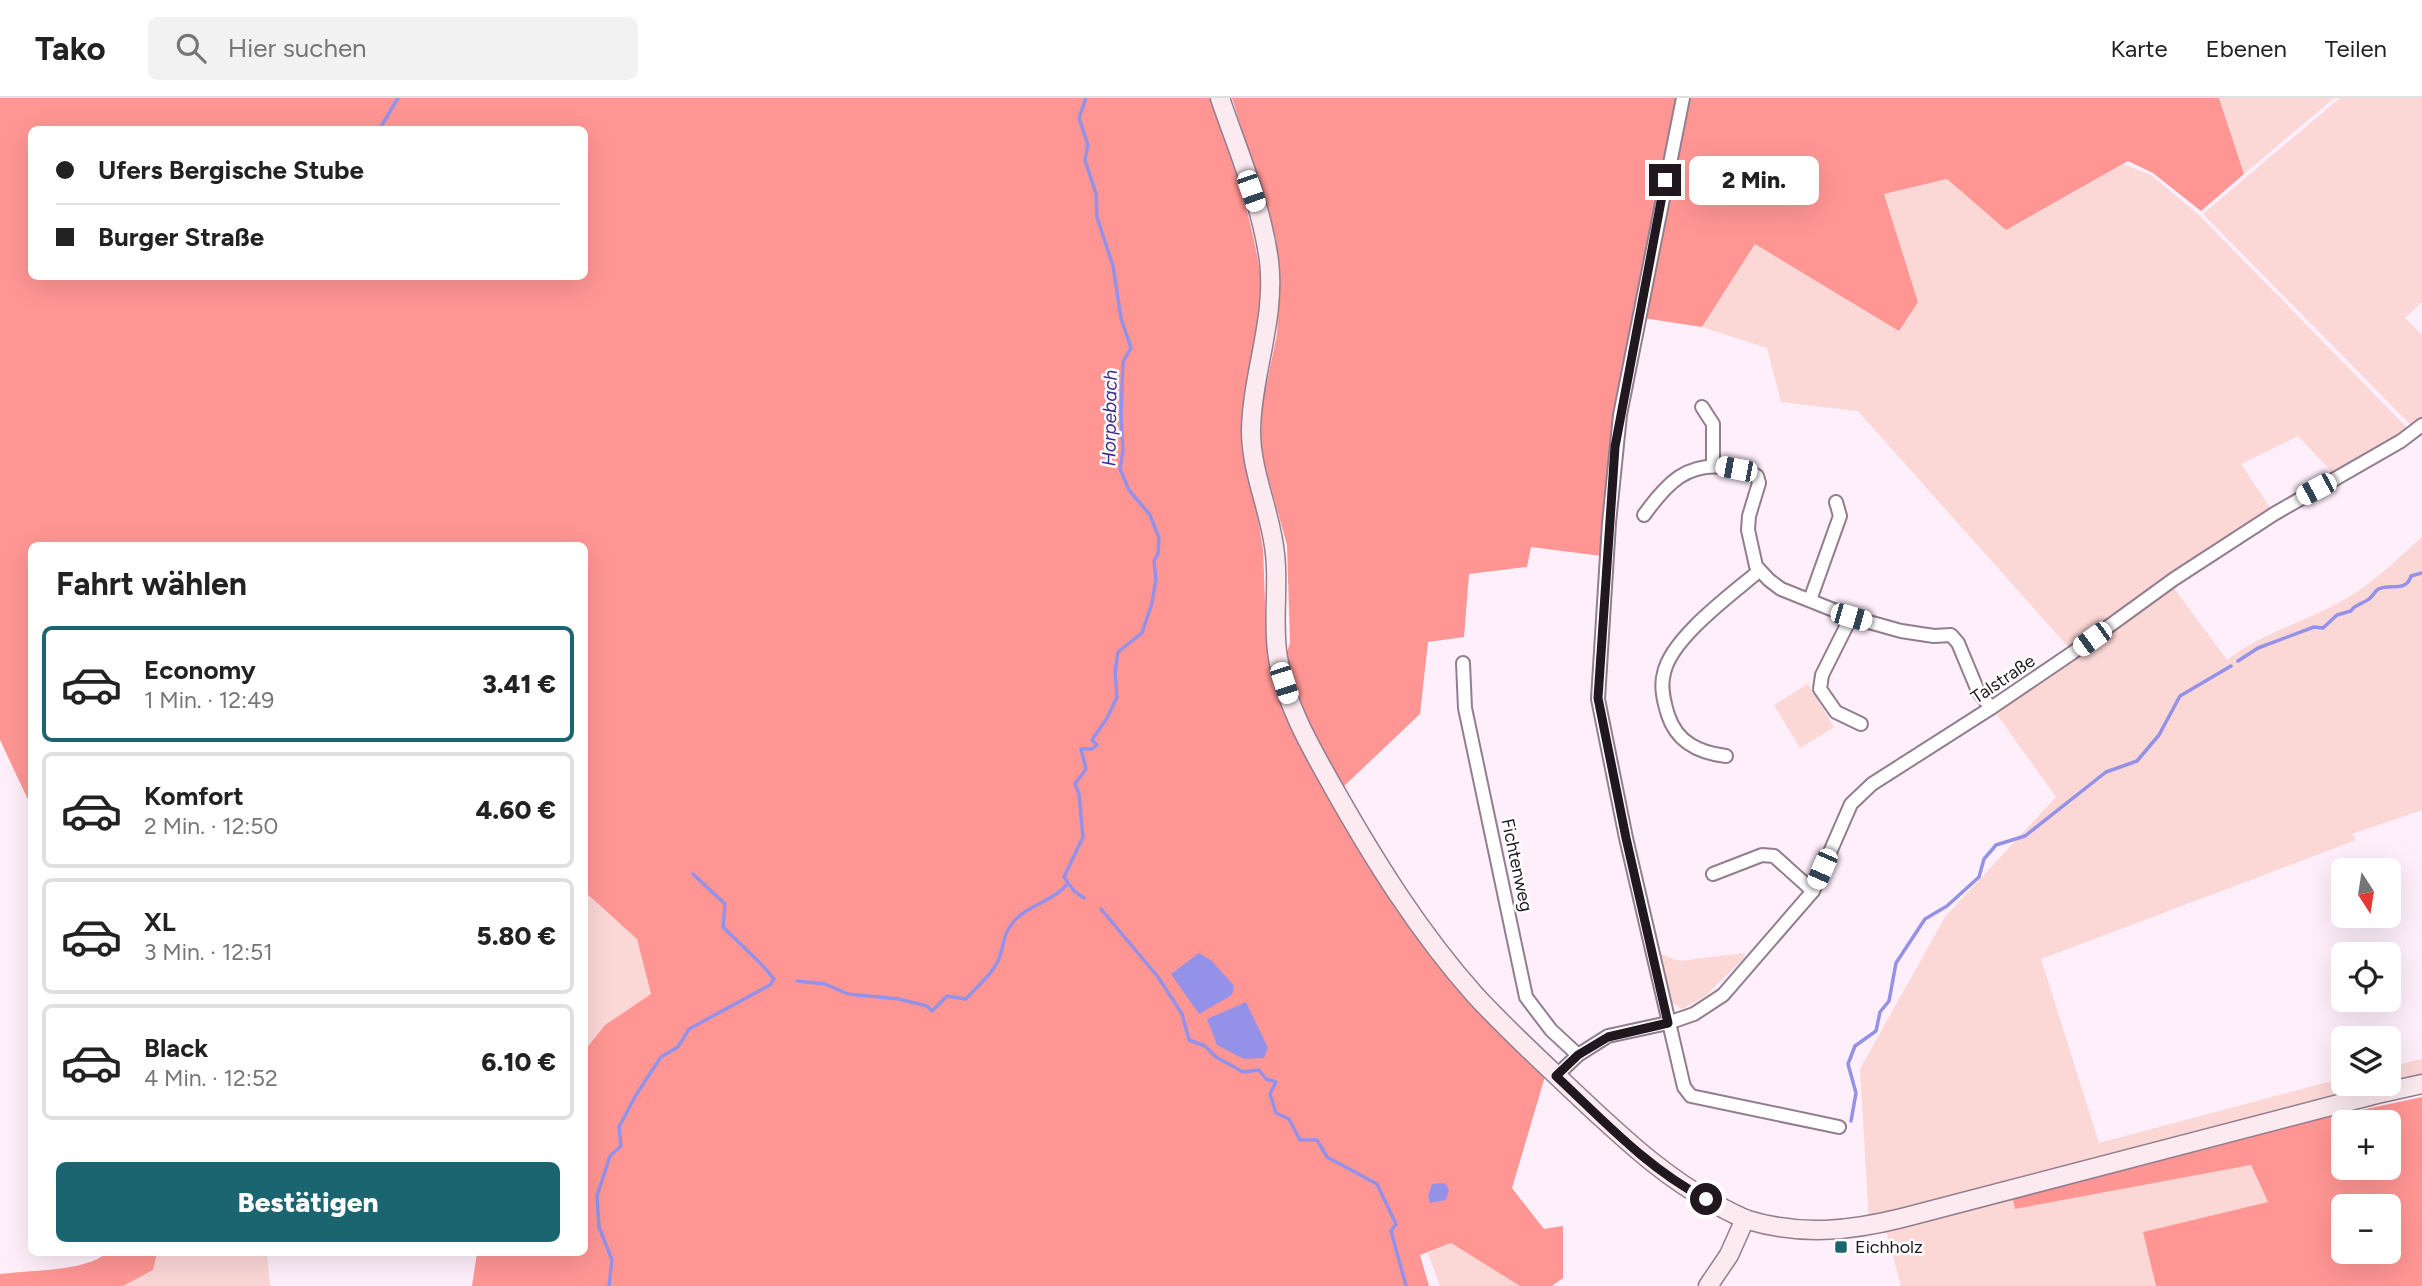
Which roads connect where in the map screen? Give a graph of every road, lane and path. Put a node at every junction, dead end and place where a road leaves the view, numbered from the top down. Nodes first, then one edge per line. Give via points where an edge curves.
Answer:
1 (1220, 98) edge
2 (1683, 98) edge
3 (1702, 407) dead end
4 (2422, 425) edge
5 (1713, 466) junction
6 (1836, 502) dead end
7 (1644, 515) dead end
8 (1759, 571) junction
9 (1810, 600) junction
10 (1851, 617) junction
11 (1463, 663) dead end
12 (1991, 708) junction
13 (1861, 724) dead end
14 (1726, 756) dead end
15 (1713, 874) dead end
16 (1813, 891) junction
17 (1668, 1023) junction
18 (1578, 1055) junction
19 (1556, 1076) junction
20 (2422, 1084) edge
21 (1839, 1126) dead end
22 (1745, 1219) junction
23 (1708, 1286) edge

1 - 19 street via 1259,214 1269,261 1269,310 1251,430 1275,556 1278,657 1292,709 1397,893 1430,940 1476,995
2 - 17 street via 1620,415 1598,698
3 - 5 street via 1713,424
4 - 12 street, Talstraße via 2174,579
5 - 7 street via 1677,477
5 - 8 street via 1757,476 1748,530
6 - 9 street via 1840,516
8 - 9 street via 1781,589
8 - 14 street via 1693,629 1664,670 1665,706 1679,737 1709,754
9 - 10 street
10 - 12 street via 1901,631 1951,635
10 - 13 street via 1822,675 1820,689 1836,712
11 - 18 street, Fichtenweg via 1465,708 1526,997
12 - 16 street, Talstraße via 1872,785 1852,804
15 - 16 street via 1762,855 1774,856
16 - 17 street, Talstraße via 1723,995 1703,1010
17 - 18 street, Talstraße via 1608,1037
17 - 21 street via 1684,1087 1691,1096
18 - 19 street, Talstraße
19 - 22 street via 1645,1158 1686,1189
20 - 22 street via 1862,1228 1809,1231
22 - 23 street

